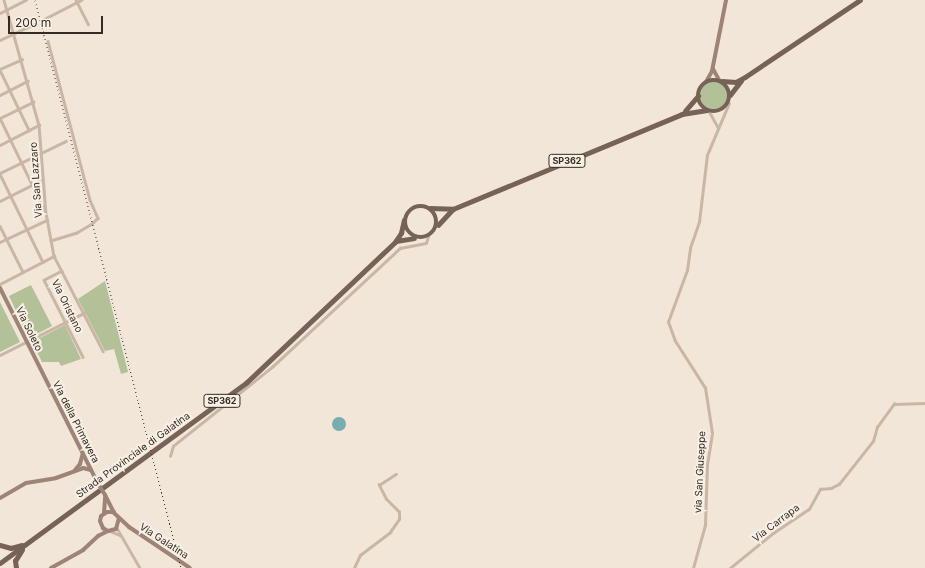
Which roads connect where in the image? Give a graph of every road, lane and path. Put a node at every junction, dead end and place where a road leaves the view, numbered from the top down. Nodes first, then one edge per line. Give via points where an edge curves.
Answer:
1 (4, 0) edge
2 (26, 0) edge
3 (81, 0) edge
4 (726, 0) edge
5 (860, 0) edge
6 (77, 1) edge
7 (9, 8) junction
8 (0, 13) edge
9 (44, 19) dead end
10 (36, 24) dead end
11 (88, 24) dead end
12 (15, 33) junction
13 (0, 40) edge
14 (48, 41) dead end
15 (22, 59) junction
16 (713, 64) junction
17 (0, 70) edge
18 (745, 78) junction
19 (28, 81) junction
20 (720, 81) junction
21 (706, 82) junction
22 (10, 90) junction
23 (0, 95) edge
24 (698, 95) junction
25 (730, 96) junction
26 (33, 102) junction
27 (729, 103) junction
28 (18, 109) junction
29 (708, 111) junction
30 (682, 114) junction
31 (0, 118) edge
32 (39, 125) junction
33 (718, 129) junction
34 (29, 130) junction
35 (10, 140) junction
36 (66, 140) dead end
37 (0, 145) edge
38 (42, 152) junction
39 (21, 162) junction
40 (0, 174) edge
41 (43, 180) junction
42 (32, 185) junction
43 (11, 196) junction
44 (0, 201) edge
45 (430, 208) junction
46 (453, 209) junction
47 (46, 213) junction
48 (47, 220) junction
49 (404, 220) junction
50 (0, 226) edge
51 (437, 226) junction
52 (27, 229) junction
53 (428, 237) junction
54 (415, 238) junction
55 (6, 239) junction
56 (51, 241) junction
57 (0, 242) edge
58 (395, 242) junction
59 (54, 256) junction
60 (43, 262) junction
61 (62, 271) junction
62 (23, 272) junction
63 (0, 284) edge
64 (0, 288) edge
65 (84, 314) junction
66 (66, 322) junction
67 (26, 342) junction
68 (103, 351) dead end
69 (0, 355) edge
70 (83, 357) dead end
71 (271, 365) junction
72 (45, 378) joint
73 (925, 403) edge
74 (83, 453) junction
75 (170, 456) dead end
76 (87, 462) junction
77 (81, 466) junction
78 (92, 470) junction
79 (396, 474) dead end
80 (105, 495) junction
81 (0, 498) edge
82 (104, 513) junction
83 (114, 513) junction
84 (119, 518) junction
85 (100, 525) junction
86 (118, 526) junction
87 (129, 527) junction
88 (109, 531) junction
89 (120, 535) junction
90 (98, 536) junction
91 (32, 540) junction
92 (0, 545) edge
93 (0, 563) edge
94 (16, 568) edge
95 (51, 568) edge
96 (140, 568) edge
97 (190, 568) edge
98 (354, 568) edge
99 (693, 568) edge
100 (730, 568) edge

1 - 7 street, Via San Lazzaro
2 - 7 street
3 - 6 street
4 - 16 street
5 - 18 main road
6 - 9 street
6 - 11 street
7 - 8 street
7 - 12 street, Via San Lazzaro
10 - 12 street
12 - 13 street
12 - 15 street, Via San Lazzaro
14 - 56 street via 90,200 98,218 77,233
15 - 17 street
15 - 19 street, Via San Lazzaro
16 - 20 street
16 - 21 street
17 - 22 street
18 - 20 main road via 732,82
18 - 25 main road
19 - 22 street
19 - 26 street, Via San Lazzaro
20 - 21 main road
20 - 25 main road via 728,87
21 - 24 main road, Strada Provinciale di Galatina / SP362
22 - 23 street
22 - 28 street
24 - 29 main road via 700,104
24 - 30 main road, Strada Provinciale di Galatina / SP362
25 - 27 main road
26 - 28 street
26 - 32 street, Via San Lazzaro
27 - 29 main road, Strada Provinciale di Galatina / SP362 via 718,111
27 - 33 street, via San Giuseppe
28 - 31 street
28 - 34 street
29 - 30 main road, Strada Provinciale di Galatina / SP362
29 - 33 street via 717,122
30 - 46 main road, Strada Provinciale di Galatina / SP362
31 - 35 street
32 - 34 street
32 - 38 street, Via San Lazzaro
33 - 99 street, via San Giuseppe via 705,165 697,233 668,322 675,341 705,388 712,433 707,465 705,525
34 - 35 street
35 - 37 street
35 - 39 street
36 - 38 street
38 - 39 street
38 - 41 street, Via San Lazzaro
39 - 40 street
39 - 42 street
40 - 43 street
41 - 42 street
41 - 47 street, Via San Lazzaro
42 - 43 street
42 - 47 street
43 - 44 street
43 - 52 street
45 - 46 main road, Strada Provinciale di Galatina / SP362
45 - 49 main road, Strada Provinciale di Galatina / SP362 via 414,207
45 - 51 main road via 436,214
46 - 51 main road, Strada Provinciale di Galatina / SP362
47 - 48 street, Via San Lazzaro
48 - 52 street
48 - 56 street, Via San Lazzaro
49 - 54 main road via 406,231
49 - 58 main road, Strada Provinciale di Galatina / SP362
50 - 55 street
51 - 53 main road, Strada Provinciale di Galatina / SP362
52 - 55 street
52 - 60 street
53 - 54 main road
53 - 71 street via 426,243 400,248
54 - 58 main road
55 - 57 street
55 - 62 street
56 - 59 street, Via San Lazzaro
58 - 71 main road, Strada Provinciale di Galatina / SP362
59 - 60 street
59 - 61 street, Via San Lazzaro
60 - 62 street
61 - 65 street, Via San Lazzaro
61 - 66 street, Via Oristano via 44,280
62 - 63 street
64 - 67 street, Via Soleto
65 - 66 street
65 - 68 street, Via San Lazzaro
66 - 67 street
66 - 70 street, Via Oristano
67 - 69 street
67 - 72 street, Via Soleto
71 - 75 street via 173,446
71 - 91 main road, Strada Provinciale di Galatina / SP362
72 - 74 street, Via della Primavera
73 - 100 street, Via Carrapa via 894,404 877,427 873,441 839,484 820,489 809,509 773,533
74 - 76 street, Via della Primavera
74 - 77 street
76 - 77 street
76 - 78 street, Via della Primavera
77 - 78 street
77 - 81 street via 56,478 26,483
78 - 80 street, Via della Primavera, bridge
79 - 98 street via 379,485 386,499 399,512 399,519 390,532 360,556
80 - 82 street
80 - 83 street, Via della Primavera
82 - 83 street
82 - 85 street via 100,518
83 - 84 street, Via della Primavera
84 - 86 street
84 - 87 street, Via Galatina
85 - 88 street
85 - 90 street
86 - 87 street, Via Galatina
86 - 88 street
86 - 89 street
87 - 97 street, Via Galatina
88 - 89 street
88 - 90 street
89 - 96 street via 127,542
90 - 95 street via 83,550
91 - 92 main road via 11,548
91 - 93 main road, Strada Provinciale di Galatina / SP362
91 - 94 main road via 18,554

